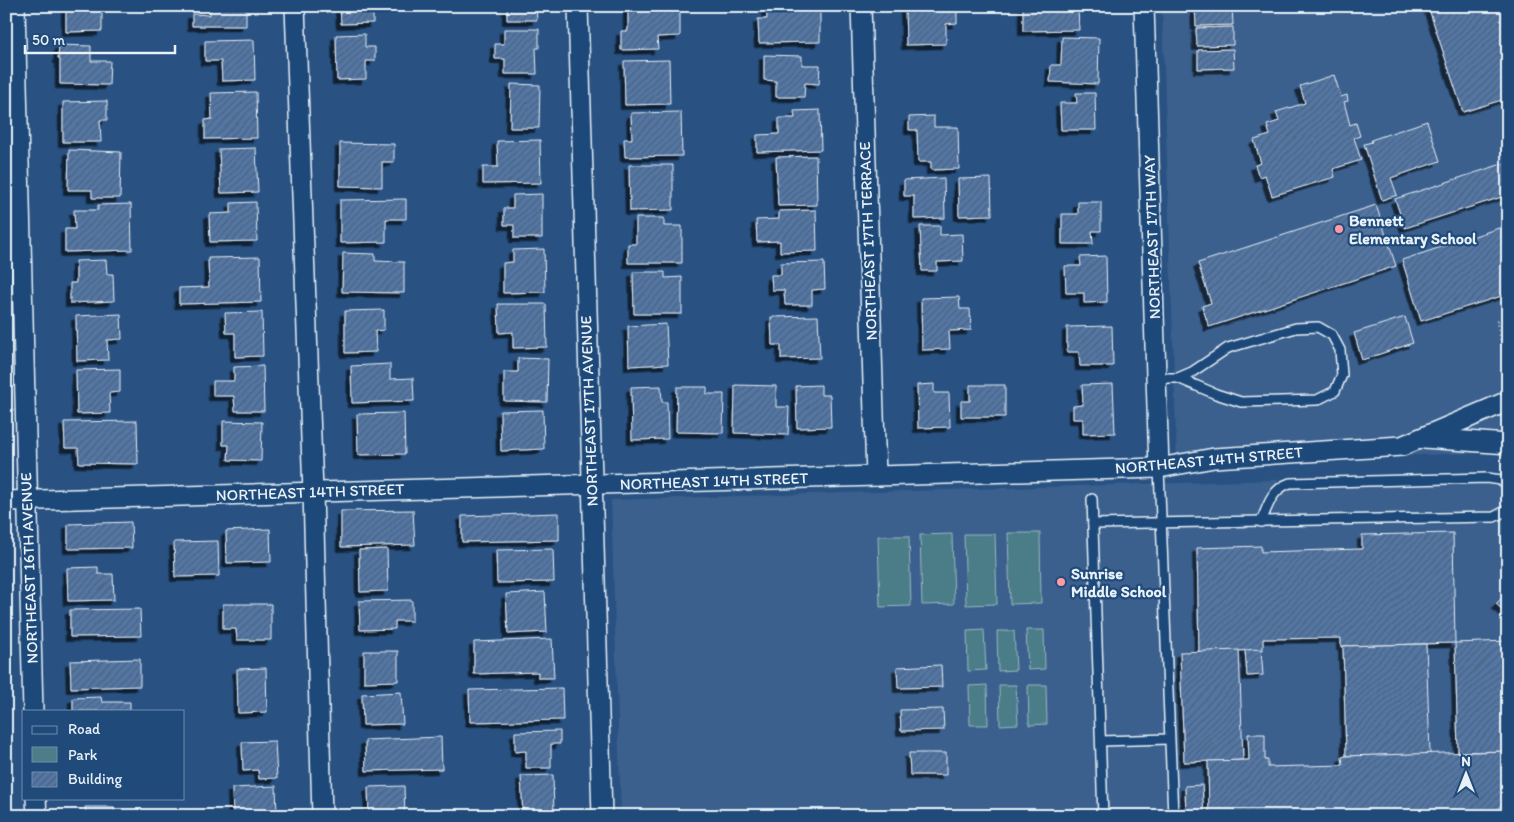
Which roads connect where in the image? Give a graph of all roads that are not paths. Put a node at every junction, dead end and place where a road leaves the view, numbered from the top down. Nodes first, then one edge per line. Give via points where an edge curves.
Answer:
1 (15, 6) edge
2 (295, 6) edge
3 (578, 6) edge
4 (861, 6) edge
5 (1144, 6) edge
6 (1156, 378) junction
7 (1178, 378) junction
8 (1508, 400) edge
9 (1420, 438) junction
10 (1508, 444) edge
11 (1159, 468) junction
12 (876, 476) junction
13 (592, 485) junction
14 (1508, 487) edge
15 (313, 492) junction
16 (1092, 499) dead end
17 (6, 501) edge
18 (27, 501) junction
19 (1508, 508) edge
20 (1261, 522) junction
21 (1093, 524) junction
22 (1161, 524) junction
23 (33, 710) edge
24 (1169, 739) junction
25 (1101, 741) junction
26 (36, 800) edge
27 (37, 816) edge
28 (322, 816) edge
29 (602, 816) edge
30 (1103, 816) edge
31 (1172, 816) edge

1 - 18 street, NORTHEAST 16TH AVENUE
2 - 15 street
3 - 13 street, NORTHEAST 17TH AVENUE
4 - 12 street, NORTHEAST 17TH TERRACE
5 - 6 street, NORTHEAST 17TH WAY
6 - 7 lane
6 - 11 street, NORTHEAST 17TH WAY
7 - 7 lane via 1241,402 1317,400 1335,390 1342,375 1340,350 1332,335 1318,327 1296,328 1228,348
8 - 9 street, NORTHEAST 14TH STREET
9 - 10 street, NORTHEAST 14TH STREET
9 - 11 street, NORTHEAST 14TH STREET via 1402,446 1214,458
11 - 12 street, NORTHEAST 14TH STREET
11 - 22 lane
12 - 13 street, NORTHEAST 14TH STREET
13 - 15 street, NORTHEAST 14TH STREET
13 - 29 street, NORTHEAST 17TH AVENUE
14 - 20 lane via 1501,480 1487,478 1290,483 1283,485 1270,499
15 - 18 street, NORTHEAST 14TH STREET
15 - 28 street
16 - 21 lane
17 - 18 street, NORTHEAST 14TH STREET
18 - 23 street, NORTHEAST 16TH AVENUE
19 - 20 lane via 1494,517
20 - 22 lane
21 - 22 lane
21 - 25 lane
22 - 24 lane
24 - 25 lane
24 - 31 lane
25 - 30 lane
26 - 27 street

